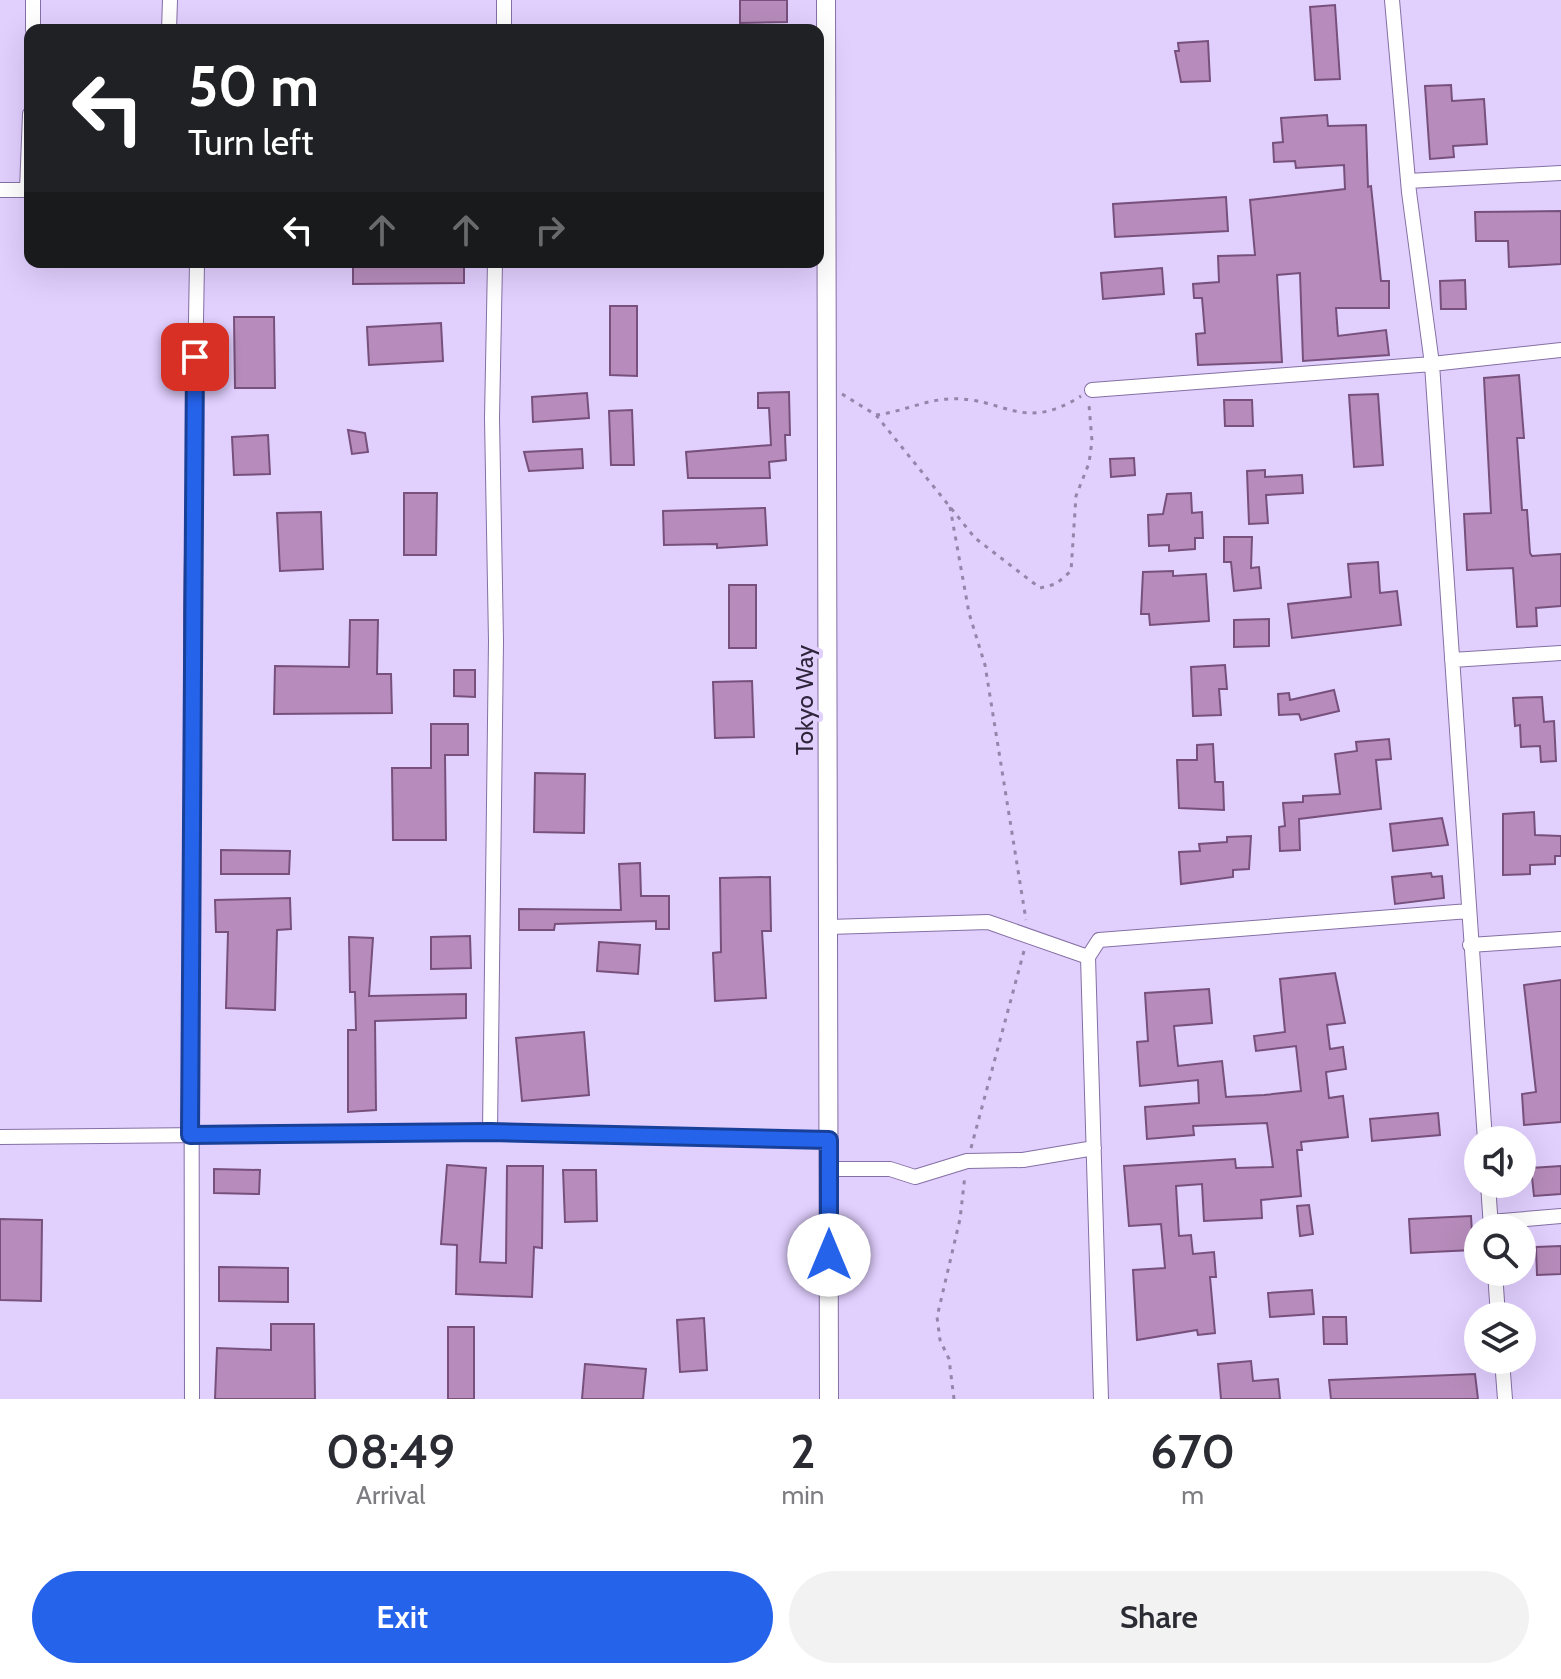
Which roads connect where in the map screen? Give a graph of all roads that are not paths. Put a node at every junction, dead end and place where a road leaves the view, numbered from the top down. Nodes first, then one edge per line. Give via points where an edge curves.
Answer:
1 (33, 0) edge
2 (170, 0) edge
3 (504, 0) edge
4 (826, 0) edge
5 (1392, 0) edge
6 (33, 24) edge
7 (169, 24) edge
8 (504, 24) edge
9 (824, 96) edge
10 (1561, 173) edge
11 (1408, 181) junction
12 (0, 190) edge
13 (24, 190) edge
14 (197, 268) edge
15 (495, 268) edge
16 (824, 268) edge
17 (1561, 350) edge
18 (1432, 364) junction
19 (1092, 390) dead end
20 (1561, 653) edge
21 (1452, 660) junction
22 (1469, 911) junction
23 (829, 927) junction
24 (1561, 939) edge
25 (1470, 945) junction
26 (1088, 957) junction
27 (1484, 1126) edge
28 (490, 1132) junction
29 (190, 1135) junction
30 (0, 1137) edge
31 (829, 1140) junction
32 (1094, 1148) junction
33 (829, 1169) junction
34 (1561, 1216) edge
35 (1536, 1219) edge
36 (1503, 1374) edge
37 (192, 1399) edge
38 (829, 1399) edge
39 (1101, 1399) edge
40 (1505, 1399) edge

1 - 6 street
2 - 7 street
3 - 8 street
4 - 9 street, Tokyo Way
5 - 11 street
10 - 11 street
11 - 18 street
12 - 13 street
14 - 29 street
15 - 28 street
16 - 23 street, Tokyo Way
17 - 18 street
18 - 19 street
18 - 21 street
20 - 21 street
21 - 22 street
22 - 25 street
22 - 26 street via 1099,940
23 - 26 street via 988,922
23 - 31 street, Tokyo Way
24 - 25 street
25 - 27 street
26 - 32 street
28 - 29 street
28 - 31 street
29 - 30 street
29 - 37 street
31 - 33 street, Tokyo Way
32 - 33 street via 1023,1160 967,1161 915,1177 890,1169
32 - 39 street
33 - 38 street, Tokyo Way
34 - 35 street
36 - 40 street

